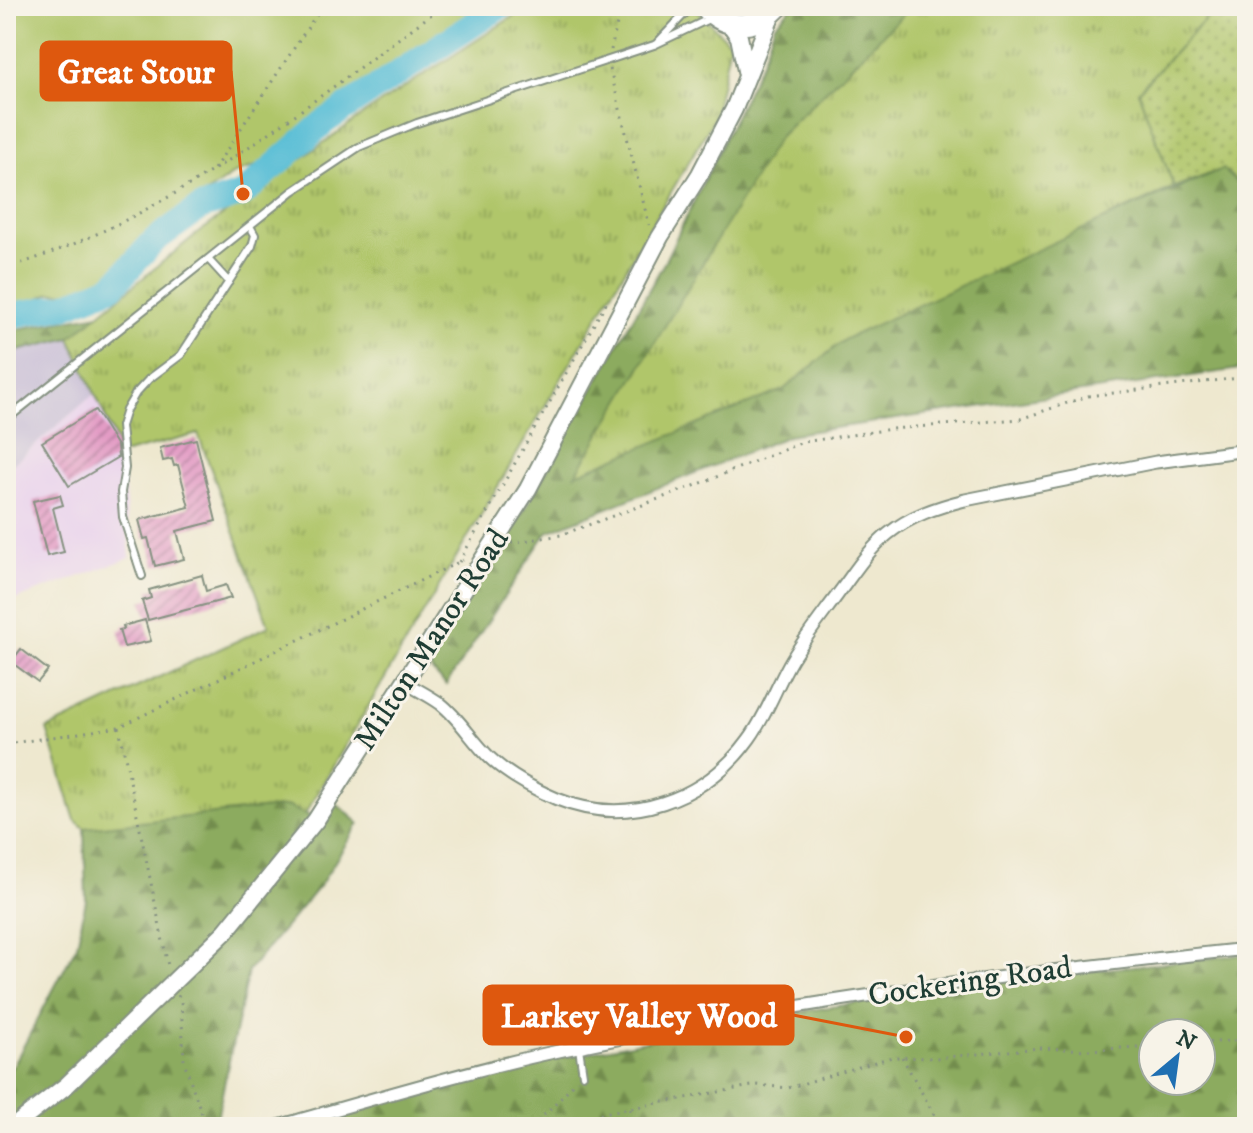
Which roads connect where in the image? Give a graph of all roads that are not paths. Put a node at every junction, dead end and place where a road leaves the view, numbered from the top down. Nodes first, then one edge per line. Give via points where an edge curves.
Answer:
1 (692, 6) edge
2 (775, 10) edge
3 (716, 16) edge
4 (654, 45) junction
5 (747, 77) junction
6 (250, 226) junction
7 (208, 259) junction
8 (229, 282) junction
9 (6, 420) edge
10 (1247, 450) edge
11 (142, 576) dead end
12 (404, 682) junction
13 (1247, 949) edge
14 (579, 1048) junction
15 (583, 1075) road end
16 (13, 1127) edge
17 (275, 1127) edge

1 - 4 lane
2 - 3 highway via 745,25
2 - 5 street, Milton Manor Road
3 - 4 lane
3 - 5 street via 739,37
4 - 6 lane via 359,147
5 - 12 street, Milton Manor Road via 700,174 660,237 528,489
6 - 7 lane
6 - 8 lane via 255,235 252,246
7 - 8 lane
7 - 9 lane
8 - 11 lane via 181,355 136,393 121,426 123,517
10 - 12 street via 1156,462 965,500 903,523 858,565 802,643 737,754 698,788 653,807 595,810 545,793 496,762 440,704
12 - 16 street, Milton Manor Road via 316,820 225,932 67,1085
13 - 14 street, Cockering Road via 1031,972 771,1009
14 - 15 lane
14 - 17 street, Cockering Road

